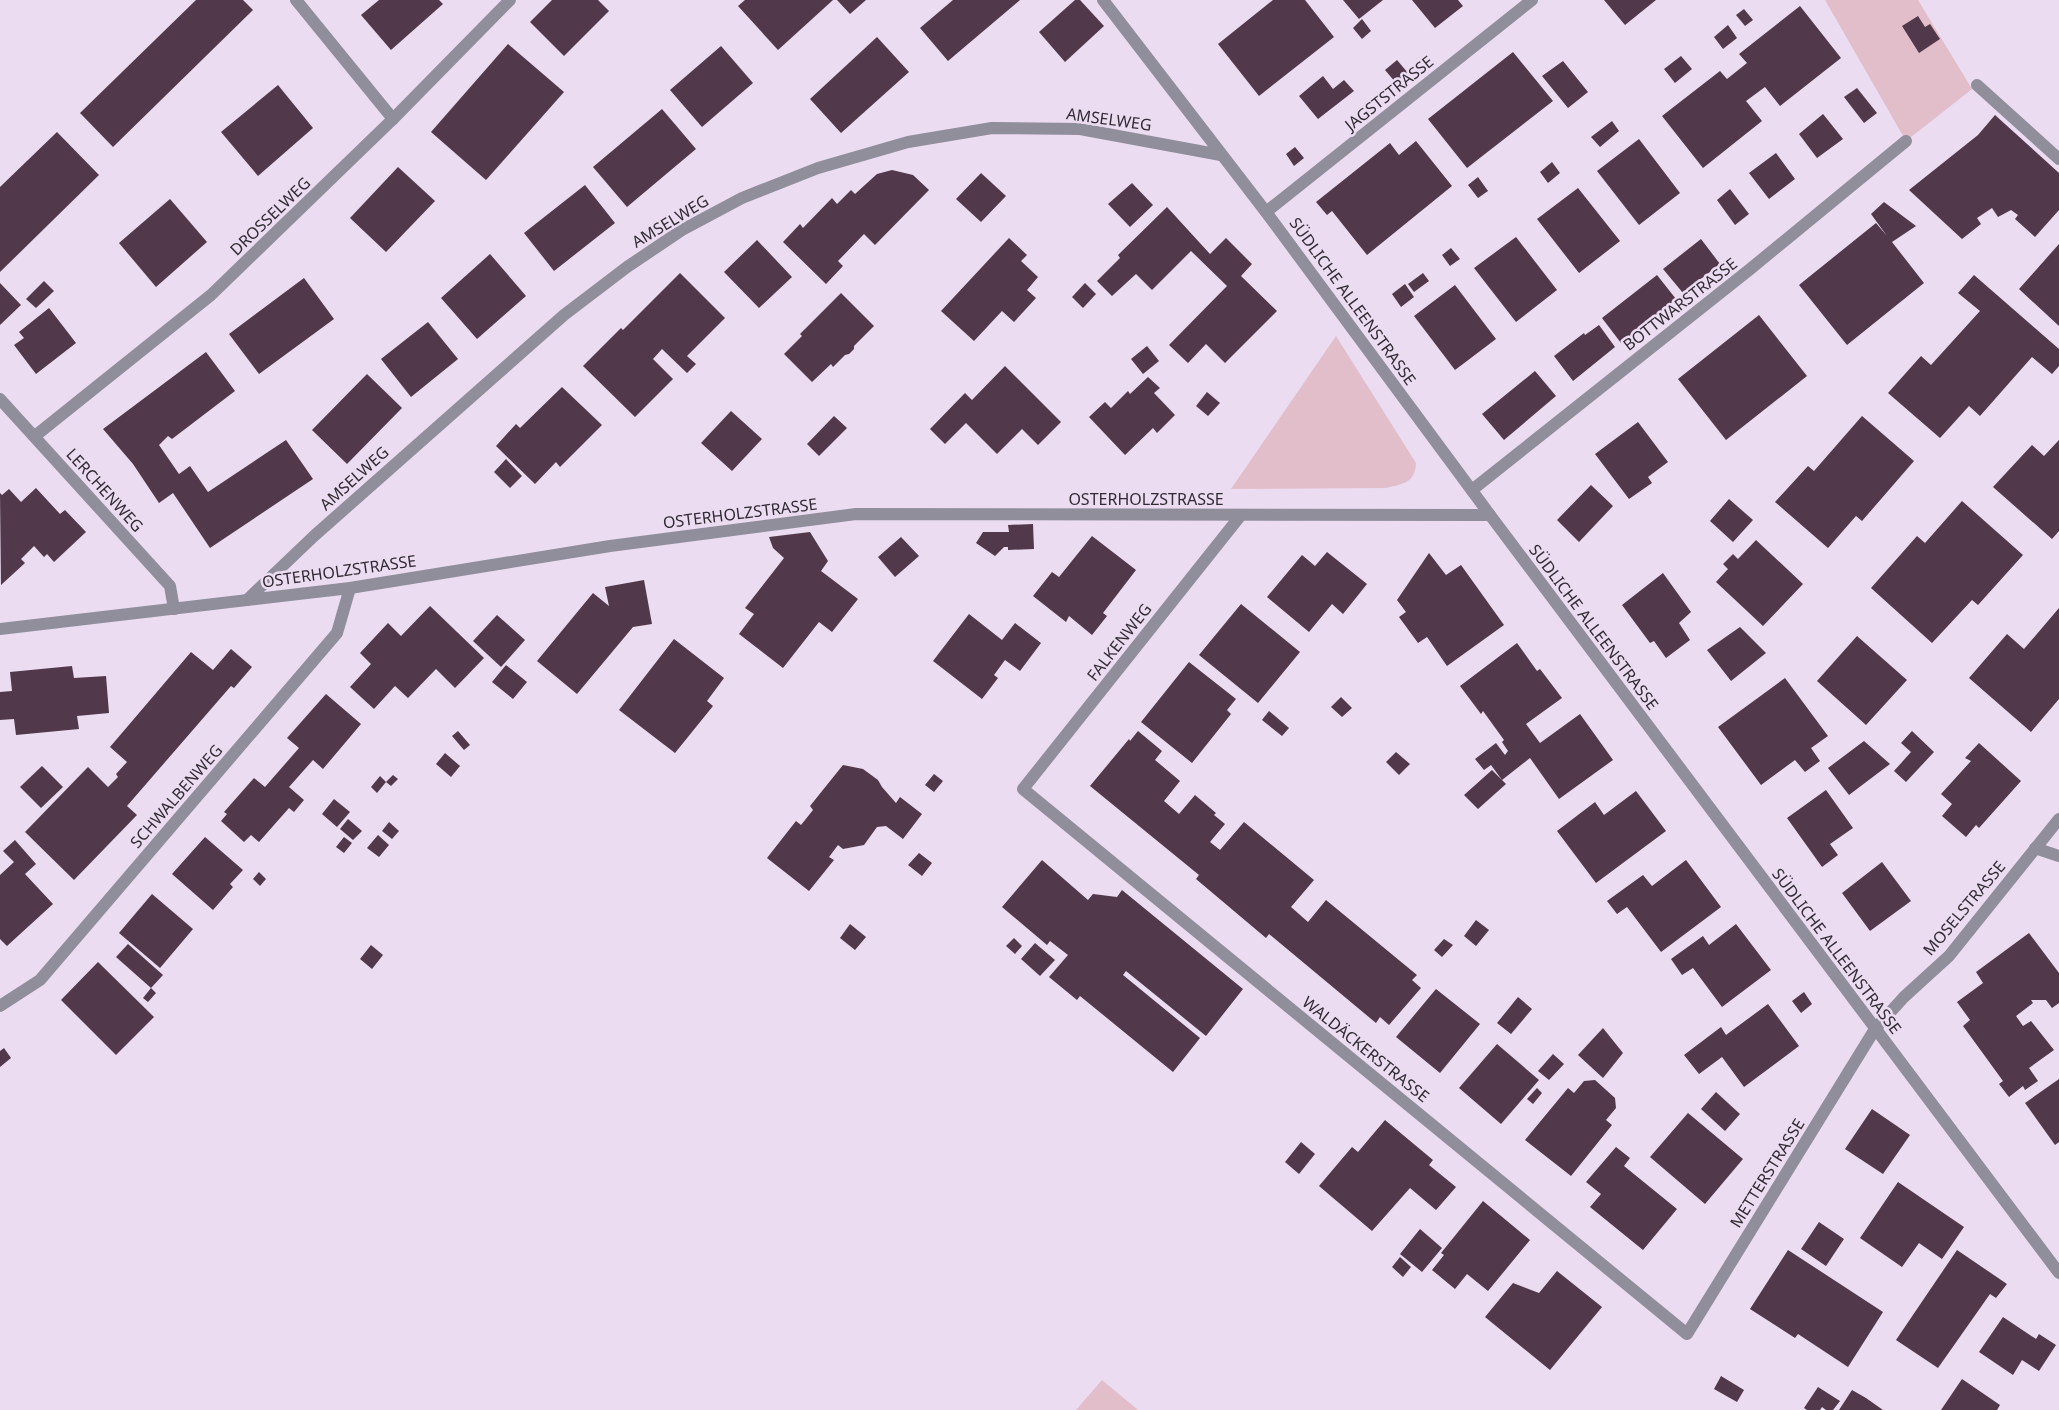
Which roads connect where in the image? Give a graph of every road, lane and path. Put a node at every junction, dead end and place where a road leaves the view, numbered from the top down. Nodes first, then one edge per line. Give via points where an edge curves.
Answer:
1 (296, 0) edge
2 (510, 0) edge
3 (1103, 0) edge
4 (1532, 0) edge
5 (1977, 85) dead end
6 (393, 119) junction
7 (1906, 141) dead end
8 (1221, 155) junction
9 (2059, 159) edge
10 (1266, 212) junction
11 (0, 399) edge
12 (35, 436) junction
13 (1472, 490) junction
14 (1241, 515) junction
15 (1490, 515) junction
16 (350, 588) junction
17 (247, 600) junction
18 (174, 609) junction
19 (0, 629) edge
20 (1023, 789) joint
21 (2059, 818) edge
22 (2034, 848) junction
23 (2059, 856) edge
24 (0, 1006) edge
25 (1875, 1029) junction
26 (2059, 1273) edge
27 (1687, 1334) joint

1 - 6 street
2 - 6 street, DROSSELWEG
3 - 8 street, SÜDLICHE ALLEENSTRASSE
4 - 10 street, JAGSTSTRASSE
5 - 9 street
6 - 12 street, DROSSELWEG via 211,295
7 - 13 street, BOTTWARSTRASSE
8 - 10 street, SÜDLICHE ALLEENSTRASSE
8 - 17 street, AMSELWEG via 1080,128 992,128 899,145 818,168 742,198 682,230 564,315 314,536
10 - 13 street, SÜDLICHE ALLEENSTRASSE
11 - 12 street, LERCHENWEG
12 - 18 street, LERCHENWEG via 170,586
13 - 15 street, SÜDLICHE ALLEENSTRASSE
14 - 15 street, OSTERHOLZSTRASSE
14 - 16 street, OSTERHOLZSTRASSE via 856,514 610,546
14 - 20 street, FALKENWEG
15 - 25 street, SÜDLICHE ALLEENSTRASSE
16 - 17 street, OSTERHOLZSTRASSE
16 - 24 street, SCHWALBENWEG via 337,634 40,980
17 - 18 street, OSTERHOLZSTRASSE
18 - 19 street, OSTERHOLZSTRASSE
20 - 27 street, WALDÄCKERSTRASSE
21 - 22 street, MOSELSTRASSE
22 - 23 street
22 - 25 street, MOSELSTRASSE via 1949,956
25 - 26 street, SÜDLICHE ALLEENSTRASSE
25 - 27 street, METTERSTRASSE

